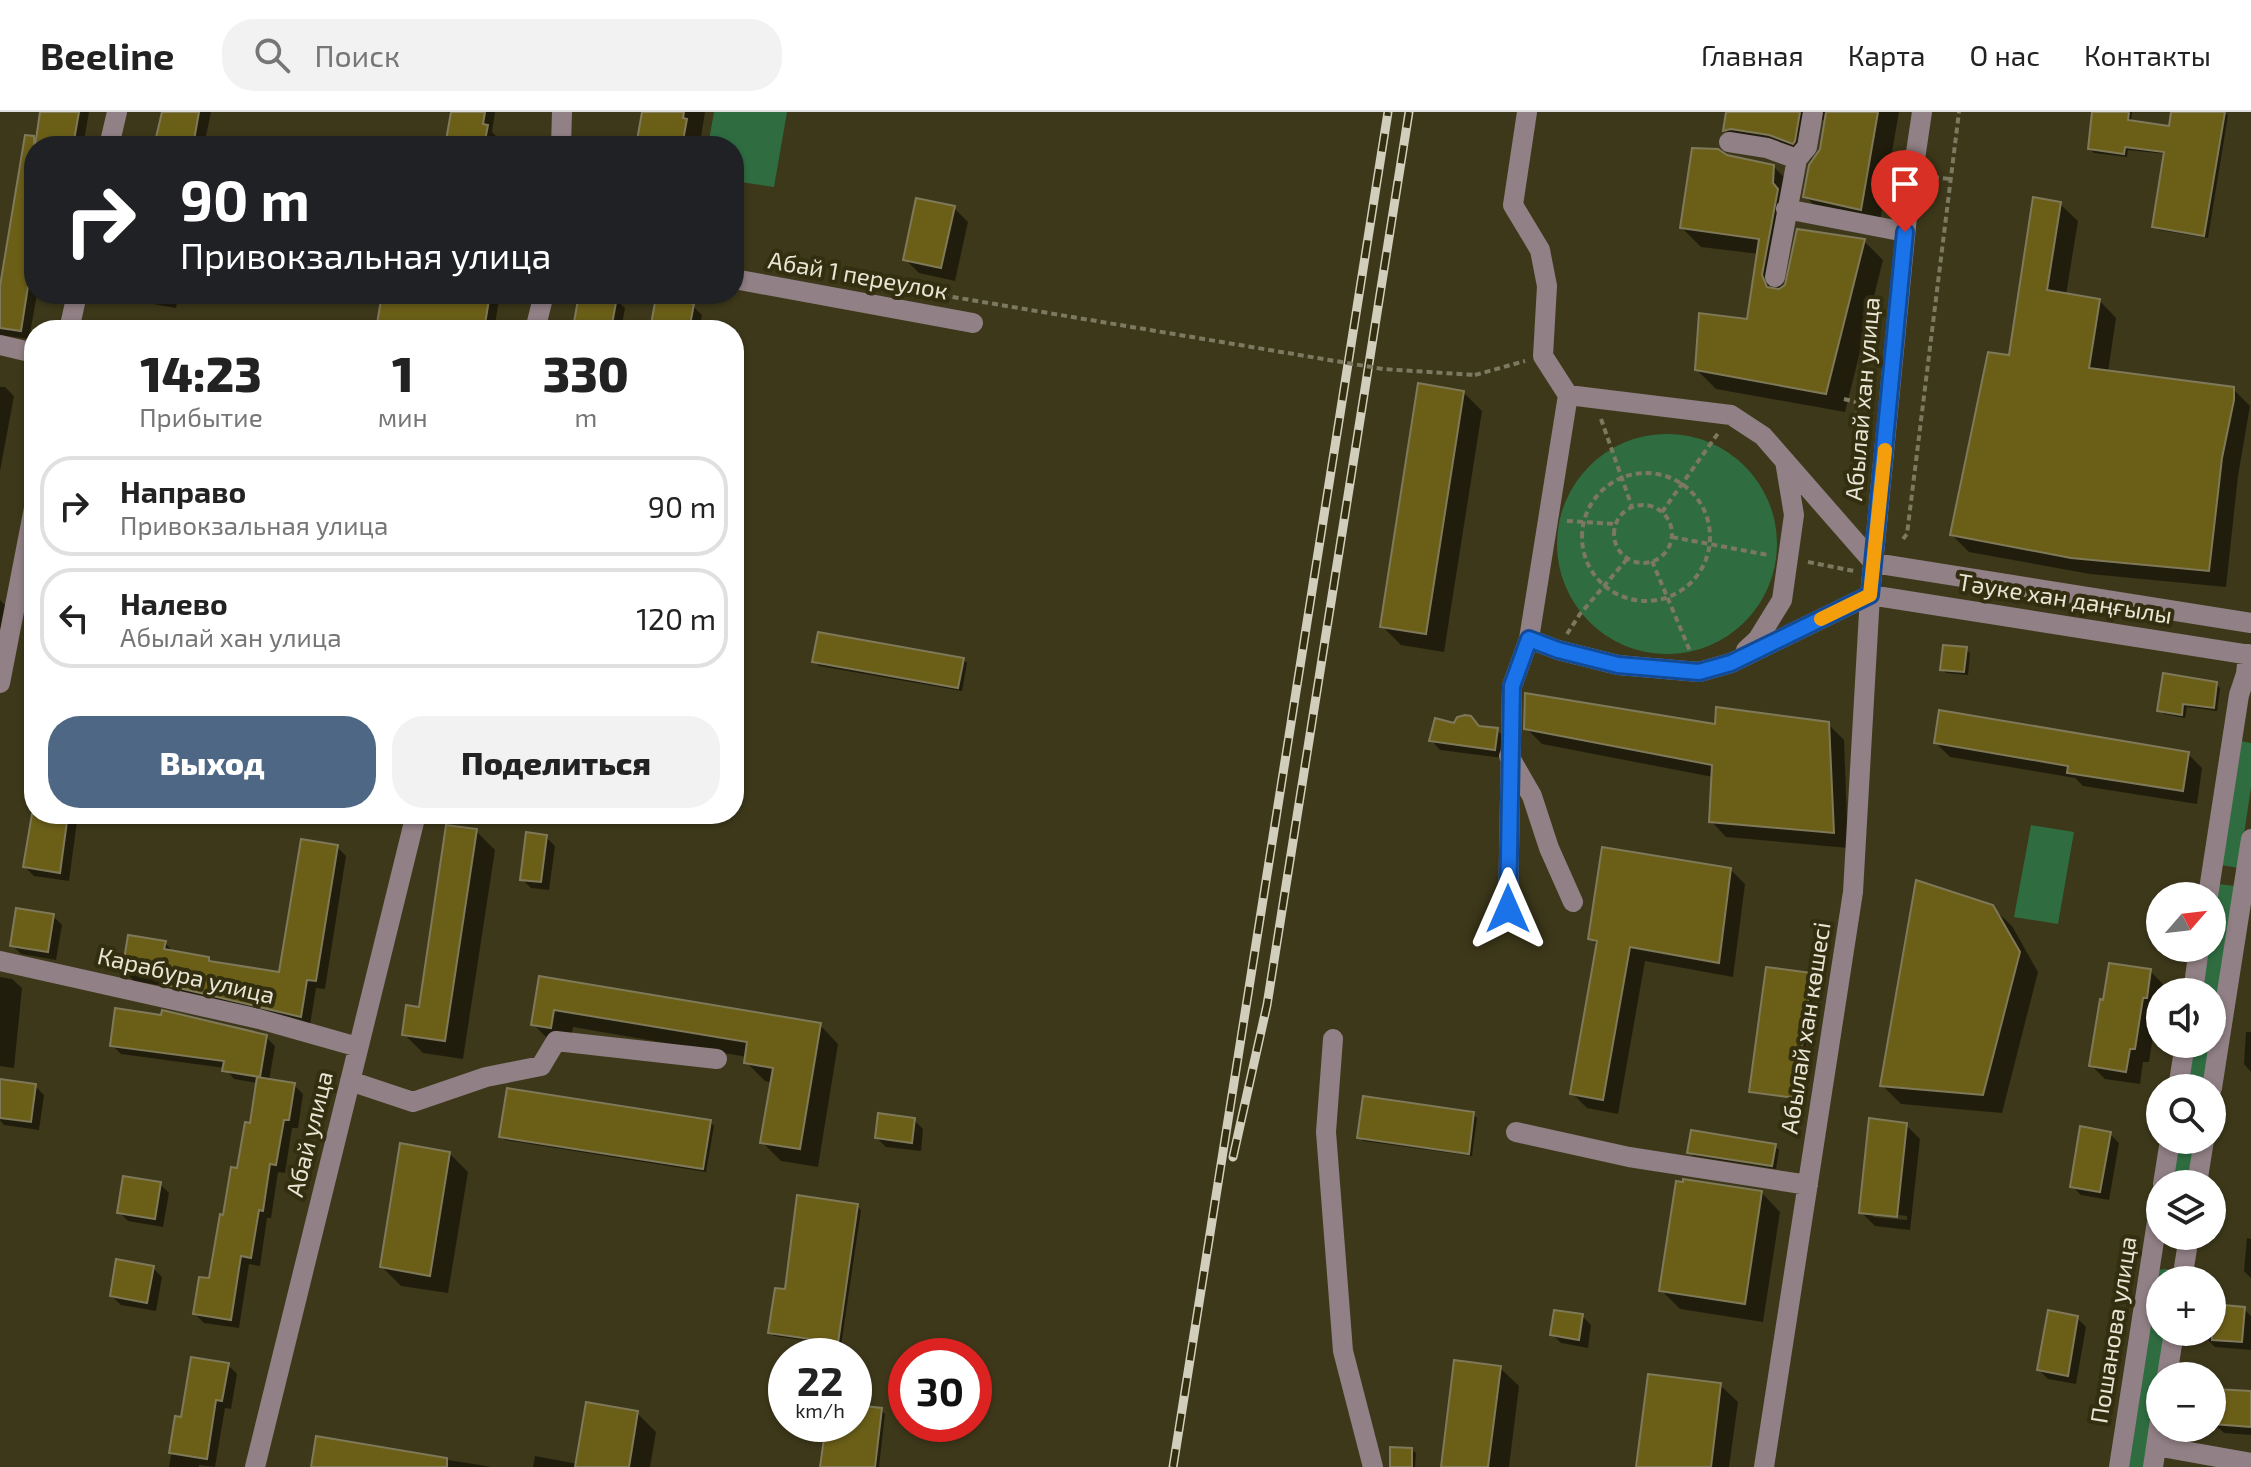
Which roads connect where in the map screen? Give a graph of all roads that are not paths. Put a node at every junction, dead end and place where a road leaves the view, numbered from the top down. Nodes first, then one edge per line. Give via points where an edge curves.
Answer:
1 (117, 112) edge
2 (562, 112) edge
3 (1527, 112) edge
4 (1813, 112) edge
5 (1922, 112) edge
6 (111, 136) edge
7 (561, 136) edge
8 (1729, 142) dead end
9 (1797, 159) junction
10 (1786, 209) junction
11 (1905, 232) junction
12 (1775, 277) dead end
13 (744, 281) edge
14 (973, 323) dead end
15 (0, 345) edge
16 (24, 351) edge
17 (1568, 395) junction
18 (1785, 461) junction
19 (24, 559) edge
20 (1874, 563) junction
21 (1870, 595) junction
22 (2251, 623) edge
23 (1529, 639) junction
24 (2250, 654) edge
25 (1731, 663) junction
26 (0, 683) edge
27 (1509, 756) junction
28 (414, 824) edge
29 (2251, 839) edge
30 (2210, 882) edge
31 (1573, 902) dead end
32 (1508, 909) dead end
33 (0, 961) edge
34 (1333, 1039) dead end
35 (358, 1047) junction
36 (717, 1059) dead end
37 (2214, 1074) edge
38 (350, 1081) junction
39 (1516, 1132) dead end
40 (1808, 1185) junction
41 (2152, 1250) edge
42 (2186, 1250) edge
43 (2152, 1253) junction
44 (2185, 1257) junction
45 (2184, 1266) edge
46 (2157, 1442) edge
47 (2156, 1446) junction
48 (2251, 1463) edge
49 (255, 1467) edge
50 (1373, 1467) edge
51 (1764, 1467) edge
52 (2119, 1467) edge
53 (2153, 1467) edge

1 - 6 street
2 - 7 street
3 - 17 street via 1513,205 1540,250 1547,286 1543,356
4 - 9 street via 1807,147
5 - 11 street, Абылай хан улица
8 - 9 street
9 - 10 street
10 - 11 street
10 - 12 street
11 - 20 street, Абылай хан улица
13 - 14 street, Абай 1 переулок
15 - 16 street
17 - 18 street via 1731,415 1763,436
17 - 23 street
18 - 20 street
18 - 25 street via 1794,515 1782,600 1758,639
19 - 26 street
20 - 21 street, Абылай хан улица
20 - 22 street, Тәуке хан даңғылы
21 - 24 street, Тәуке хан даңғылы
21 - 25 street
21 - 40 street, Абылай хан көшесі via 1853,892
23 - 25 street via 1618,665 1699,672
23 - 27 street via 1512,686
24 - 30 street
27 - 31 street via 1532,796
27 - 32 street
28 - 35 street, Абай улица
29 - 37 street
33 - 35 street, Карабура улица via 259,1019
34 - 50 street via 1326,1132 1343,1351
35 - 38 street, Абай улица
36 - 38 street via 556,1041 541,1066 486,1077 413,1102
38 - 49 street, Абай улица
39 - 40 street via 1629,1157
40 - 51 street, Абылай хан көшесі
41 - 43 street, Пошанова улица
42 - 44 street
43 - 44 street
43 - 52 street, Пошанова улица
44 - 45 street
46 - 47 street
47 - 48 street
47 - 53 street

